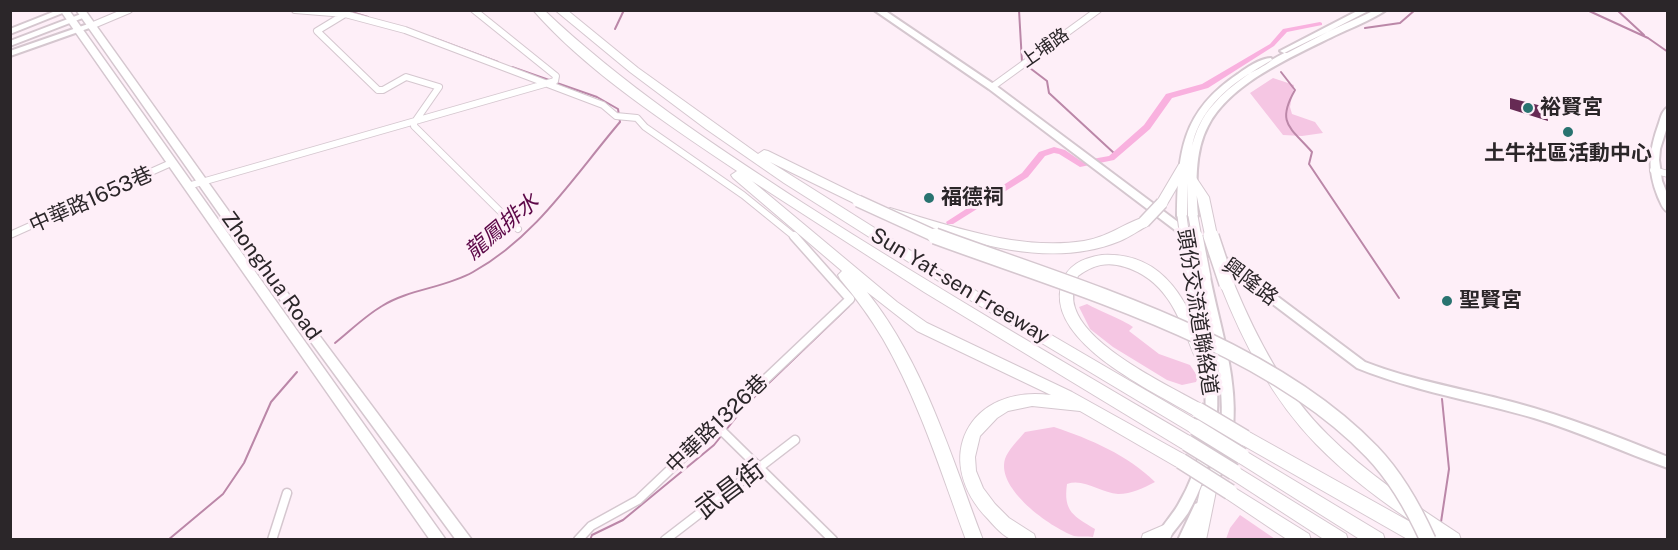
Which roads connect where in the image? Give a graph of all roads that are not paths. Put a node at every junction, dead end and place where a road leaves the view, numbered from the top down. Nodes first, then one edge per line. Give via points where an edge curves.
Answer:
1 (129, 10) edge
2 (295, 10) edge
3 (474, 10) edge
4 (538, 10) edge
5 (560, 10) edge
6 (878, 10) edge
7 (1098, 10) edge
8 (1366, 10) edge
9 (1382, 10) edge
10 (66, 14) edge
11 (345, 14) junction
12 (84, 16) edge
13 (78, 31) junction
14 (10, 32) edge
15 (10, 39) edge
16 (10, 44) edge
17 (12, 54) edge
18 (550, 84) junction
19 (992, 87) junction
20 (1668, 110) edge
21 (414, 123) junction
22 (707, 124) junction
23 (683, 130) junction
24 (184, 158) junction
25 (171, 164) junction
26 (1183, 166) junction
27 (1653, 170) junction
28 (1668, 174) edge
29 (1191, 179) junction
30 (201, 181) junction
31 (188, 186) junction
32 (858, 201) junction
33 (1668, 209) edge
34 (796, 224) junction
35 (518, 229) dead end
36 (11, 235) edge
37 (1210, 376) junction
38 (1082, 406) junction
39 (720, 429) junction
40 (795, 440) dead end
41 (1668, 463) edge
42 (759, 467) junction
43 (1208, 491) junction
44 (287, 493) dead end
45 (1158, 537) edge
46 (272, 540) edge
47 (439, 540) edge
48 (465, 540) edge
49 (578, 540) edge
50 (665, 540) edge
51 (833, 540) edge
52 (975, 540) edge
53 (1028, 540) edge
54 (1184, 540) edge
55 (1197, 540) edge
56 (1303, 540) edge
57 (1340, 540) edge
58 (1377, 540) edge
59 (1427, 540) edge
60 (1453, 540) edge

1 - 12 street
2 - 11 street
3 - 18 street via 555,76
4 - 23 highway, Sun Yat-sen Freeway via 582,51
5 - 22 highway, Sun Yat-sen Freeway via 632,71
6 - 19 main road, 興隆路
7 - 19 street, 上埔路
8 - 26 main road, 頭份交流道聯絡道 via 1221,87 1191,127
9 - 29 main road, 頭份交流道聯絡道 via 1264,70 1232,91 1215,107 1203,128
10 - 12 main road
10 - 13 main road, Zhonghua Road
10 - 14 main road
10 - 15 main road
10 - 16 main road
11 - 18 street via 443,42
11 - 21 street via 317,31 378,90 406,77 439,87
12 - 13 main road
12 - 24 main road, Zhonghua Road
13 - 17 main road
13 - 25 main road, Zhonghua Road
18 - 21 street
18 - 39 street, 中華路1326巷 via 603,105 616,116 637,118 767,212 799,240 850,299 740,402
19 - 41 main road, 興隆路 via 1361,365 1387,376 1536,414
20 - 27 main road via 1654,147
21 - 30 street
21 - 35 street
22 - 32 highway
22 - 58 highway, Sun Yat-sen Freeway, bridge via 834,211
23 - 34 highway
23 - 57 highway, Sun Yat-sen Freeway, bridge via 841,234
24 - 25 main road
24 - 30 main road, Zhonghua Road
25 - 31 main road, Zhonghua Road
25 - 36 street, 中華路1653巷
26 - 32 highway, bridge via 1162,203 1144,222 1104,240 1072,247 975,236
26 - 37 main road, 頭份交流道聯絡道, bridge via 1182,216
27 - 28 street
27 - 33 main road
29 - 43 main road, 頭份交流道聯絡道, bridge via 1193,216 1223,371 1227,423 1221,456
29 - 60 highway, bridge via 1203,197 1210,235 1227,284 1266,364 1313,430 1357,471
30 - 31 street
30 - 48 main road, Zhonghua Road
31 - 47 main road, Zhonghua Road
32 - 59 highway, bridge via 921,230 1143,313 1281,382 1337,420 1371,452 1403,492
34 - 38 highway via 922,327 1024,374
34 - 52 highway via 858,289 895,347 932,427
37 - 45 main road, 頭份交流道聯絡道 via 1207,447 1185,507
37 - 59 highway, bridge via 1184,311 1158,277 1129,262 1110,259 1092,261 1072,273 1066,299 1070,313 1084,333 1110,356 1245,438
38 - 53 highway via 1034,399 1017,402 994,410 972,433 967,449 972,485 1000,520
38 - 56 highway, bridge via 1181,461
39 - 42 street
39 - 49 street, 中華路1326巷 via 635,502 600,518
40 - 42 street, 武昌街
42 - 50 street, 武昌街
42 - 51 street
43 - 54 main road, 頭份交流道聯絡道
43 - 55 highway
44 - 46 street

